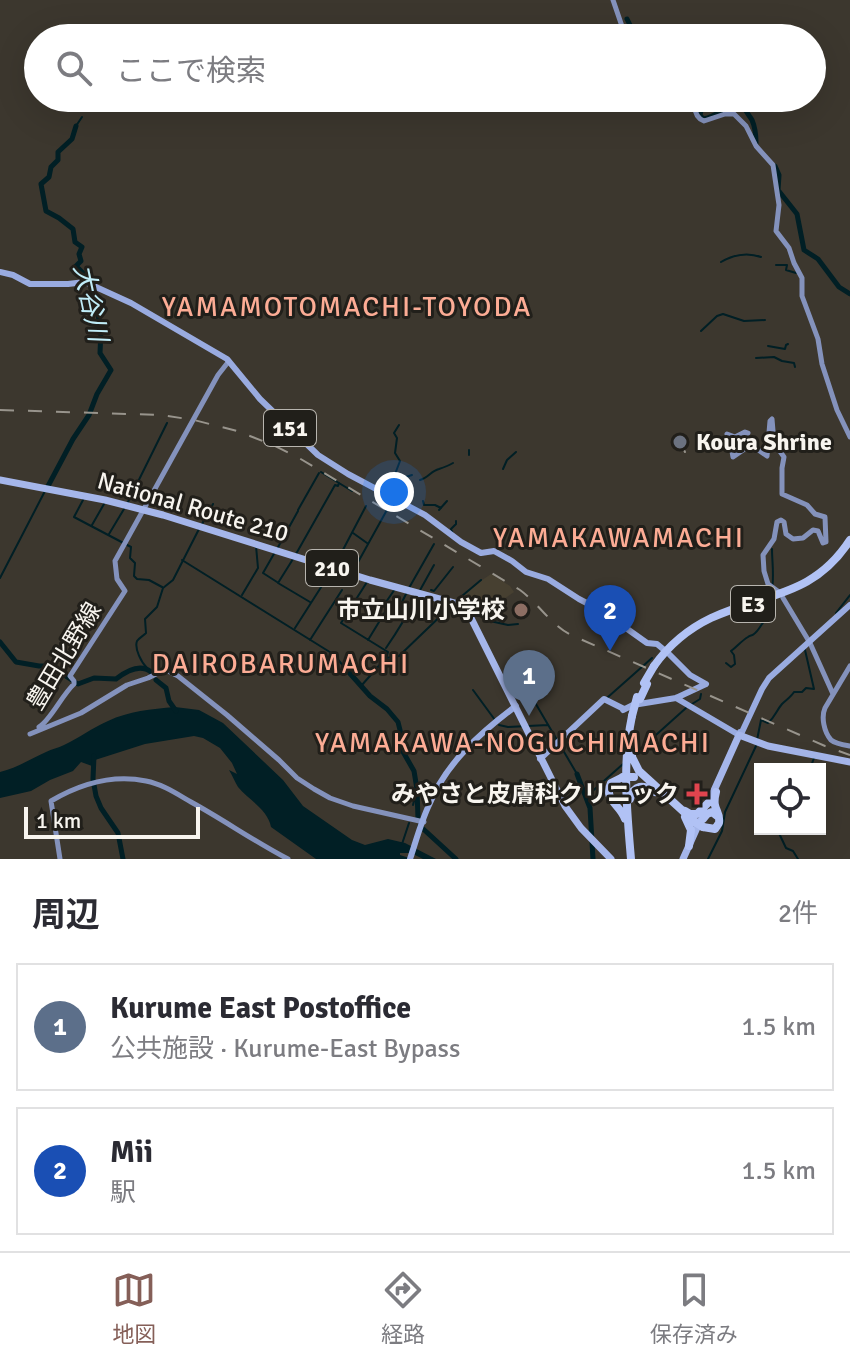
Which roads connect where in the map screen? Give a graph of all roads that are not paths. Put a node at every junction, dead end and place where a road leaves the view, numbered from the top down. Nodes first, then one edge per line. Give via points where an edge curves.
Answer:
1 (613, 0) edge
2 (621, 24) edge
3 (696, 112) edge
4 (0, 272) edge
5 (229, 361) junction
6 (727, 434) dead end
7 (850, 437) edge
8 (0, 480) edge
9 (143, 510) junction
10 (850, 543) edge
11 (465, 606) junction
12 (850, 606) edge
13 (809, 642) junction
14 (663, 649) dead end
15 (670, 655) dead end
16 (850, 666) edge
17 (847, 676) edge
18 (833, 694) junction
19 (676, 698) junction
20 (515, 707) junction
21 (629, 715) junction
22 (740, 736) junction
23 (850, 746) edge
24 (541, 758) junction
25 (850, 762) edge
26 (728, 763) junction
27 (628, 780) junction
28 (716, 792) junction
29 (661, 794) junction
30 (630, 800) junction
31 (709, 802) junction
32 (677, 807) junction
33 (423, 823) junction
34 (700, 824) junction
35 (689, 846) junction
36 (60, 859) edge
37 (288, 859) edge
38 (411, 859) edge
39 (609, 859) edge
40 (632, 859) edge
41 (684, 859) edge

1 - 2 main road
3 - 7 main road via 704,121 734,114 773,165 779,205 776,231 800,273 822,364
4 - 5 main road, 151 via 30,284 88,283
5 - 9 main road, 豊田北野線
5 - 14 main road, 151 via 318,455 425,515 461,542 481,553 494,551 548,579
6 - 13 main road via 748,433 730,440 733,457 749,446 767,456 772,419 774,443 784,457 782,494 826,520 824,543 816,530 790,538 784,522 777,522 762,559 768,584 781,595
8 - 9 highway, National Route 210 / 210
9 - 11 highway, National Route 210 / 210
9 - 33 main road, 豊田北野線 via 115,561 125,591 70,676 74,684 45,724 30,734 81,713 127,685 168,671 317,791
10 - 21 highway, E3, bridge via 833,566 807,586 709,622 681,640 655,667
11 - 20 highway
11 - 20 highway
12 - 13 main road
13 - 18 main road
13 - 22 main road via 766,683
15 - 19 main road via 706,684
16 - 17 main road
17 - 18 main road
18 - 23 main road via 823,719 831,740
19 - 21 main road via 633,705
19 - 22 main road
20 - 24 highway
20 - 33 main road via 454,765
21 - 24 main road via 604,700
21 - 27 highway, E3
21 - 29 highway via 634,763
21 - 30 highway, E3
22 - 25 highway
22 - 26 highway
24 - 39 highway via 565,806
26 - 28 highway
26 - 31 highway
27 - 29 highway via 643,781
27 - 40 highway, E3
27 - 40 highway via 613,781 608,792 624,816
28 - 34 highway
28 - 34 highway via 713,804 719,823 715,829
29 - 30 highway via 640,786
29 - 32 highway
30 - 40 highway, E3
31 - 32 highway via 693,814
31 - 35 highway
32 - 34 highway
32 - 35 highway via 691,825
33 - 38 main road
34 - 41 highway
35 - 41 highway
36 - 37 main road via 50,802 93,782 118,779 161,786

